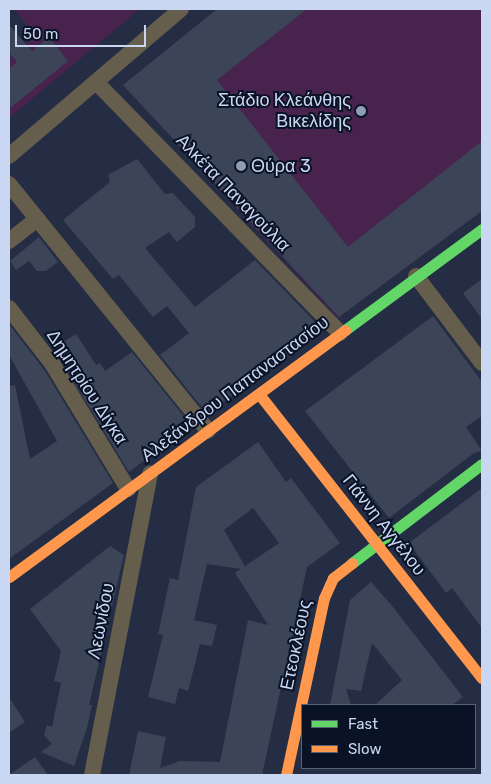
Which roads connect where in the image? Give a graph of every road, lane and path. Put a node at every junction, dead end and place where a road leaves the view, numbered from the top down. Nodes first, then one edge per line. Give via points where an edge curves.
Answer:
1 (181, 9) edge
2 (96, 82) junction
3 (9, 156) edge
4 (9, 184) edge
5 (37, 219) junction
6 (482, 229) edge
7 (9, 241) edge
8 (416, 276) junction
9 (9, 308) edge
10 (340, 333) junction
11 (482, 363) edge
12 (259, 394) junction
13 (208, 431) junction
14 (482, 464) edge
15 (150, 474) junction
16 (128, 490) junction
17 (376, 542) junction
18 (9, 577) edge
19 (482, 676) edge
20 (302, 704) edge
21 (301, 708) edge
22 (92, 775) edge
23 (286, 775) edge

1 - 2 street
2 - 3 street
2 - 10 street, Αλκέτα Παναγούλια
4 - 5 street
5 - 7 street
5 - 13 street
6 - 8 street, Αλεξάνδρου Παπαναστασίου
8 - 10 street, Αλεξάνδρου Παπαναστασίου
8 - 11 street
9 - 16 street, Δημητρίου Δίγκα via 53,365
10 - 12 street, Αλεξάνδρου Παπαναστασίου
12 - 13 street, Αλεξάνδρου Παπαναστασίου
12 - 17 street, Γιάννη Αγγέλου
13 - 15 street, Αλεξάνδρου Παπαναστασίου
14 - 17 street, Ετεοκλέους
15 - 16 street, Αλεξάνδρου Παπαναστασίου
15 - 22 street, Λεωνίδου
16 - 18 street, Αλεξάνδρου Παπαναστασίου
17 - 19 street, Γιάννη Αγγέλου
17 - 20 street, Ετεοκλέους via 340,570 328,588
21 - 23 street, Ετεοκλέους

